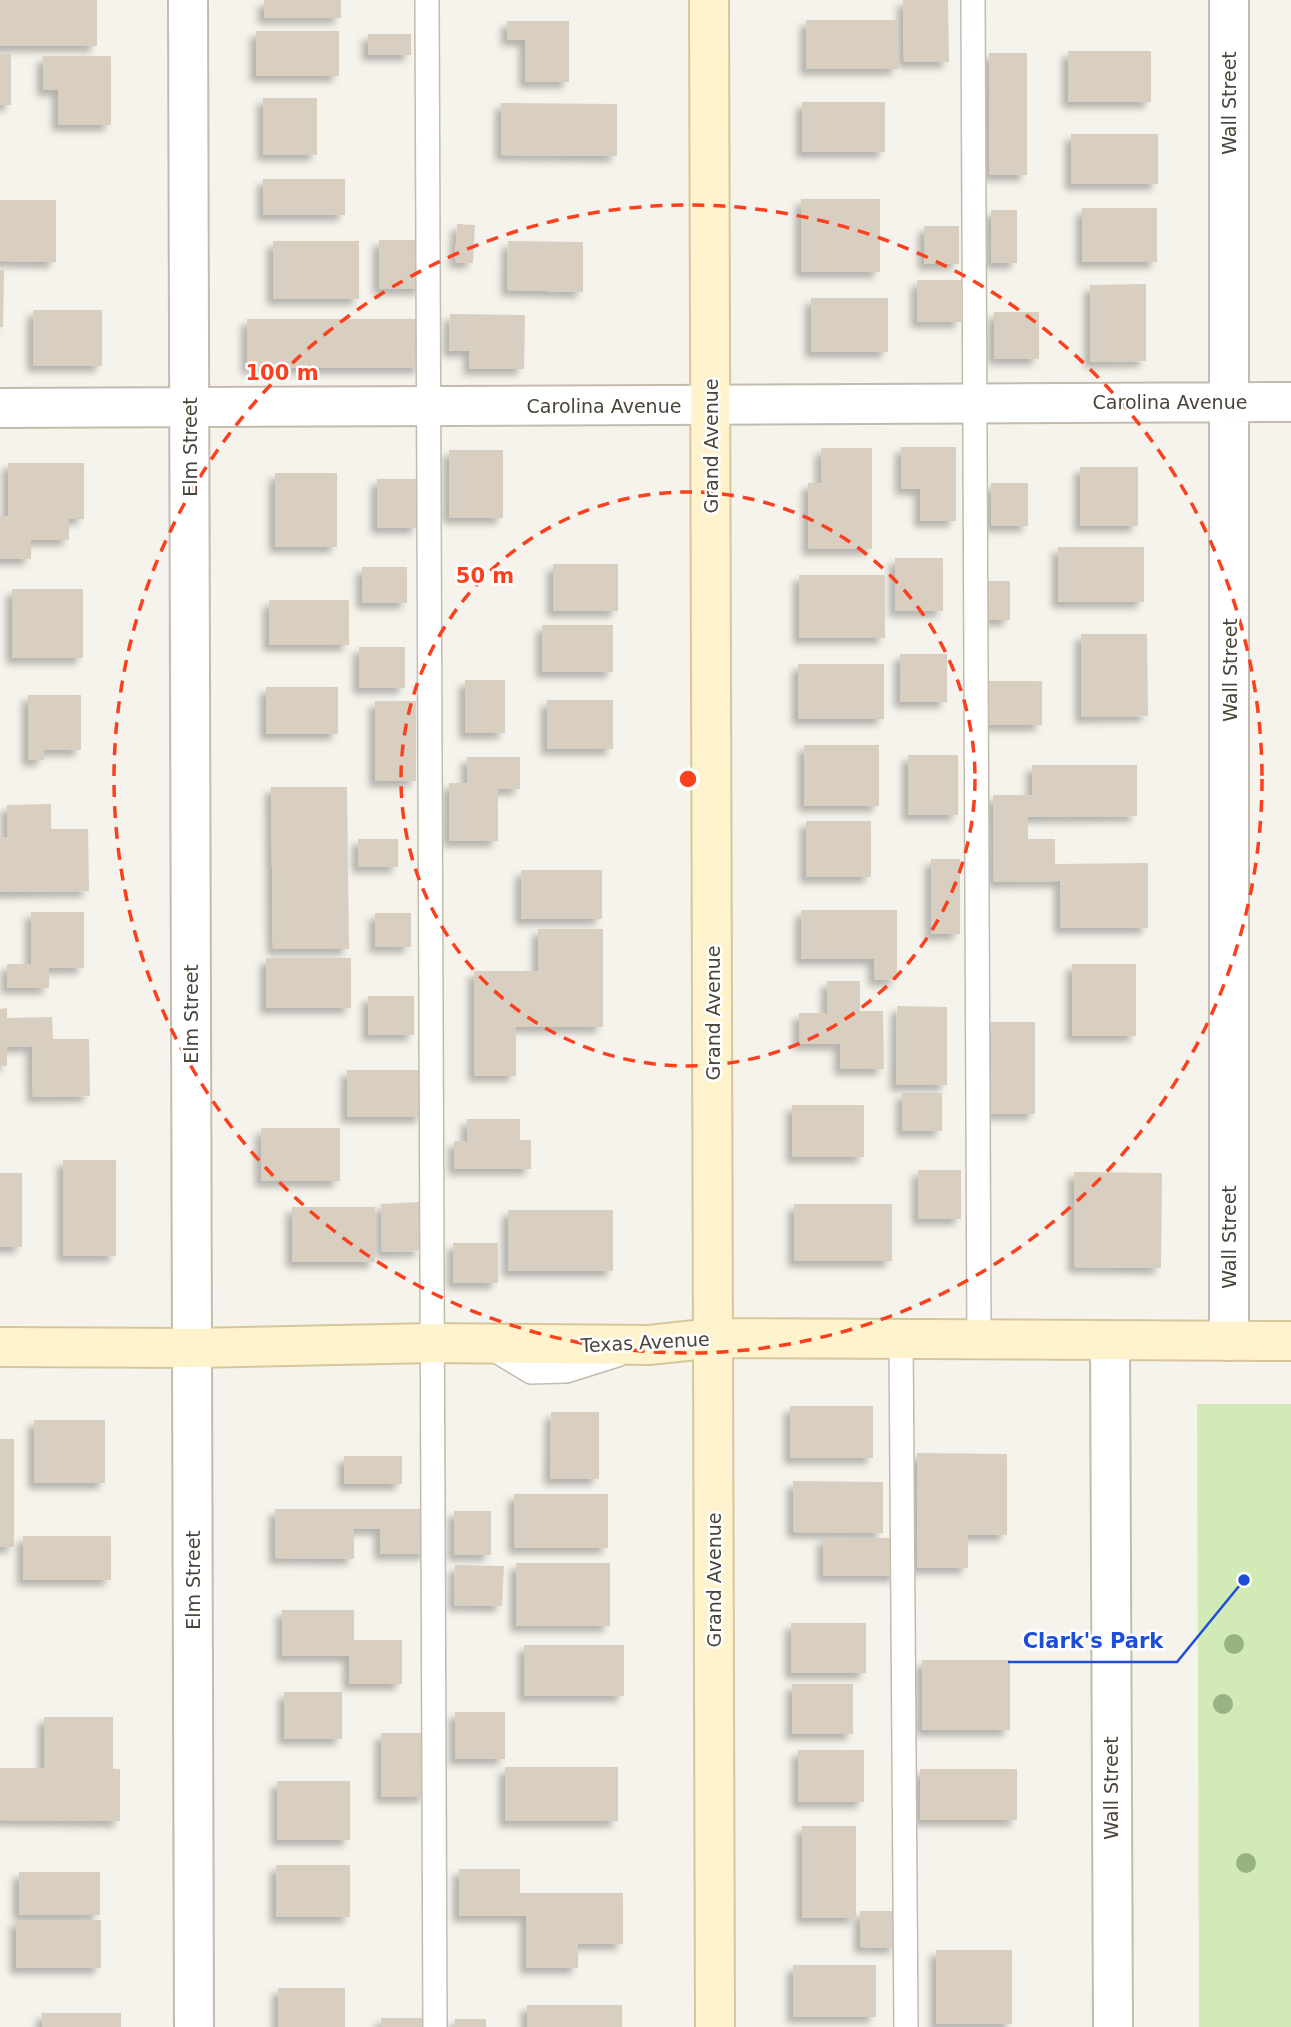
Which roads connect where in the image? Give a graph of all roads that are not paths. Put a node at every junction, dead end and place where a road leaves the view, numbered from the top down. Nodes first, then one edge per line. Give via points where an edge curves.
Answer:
1 (188, 0) edge
2 (427, 0) edge
3 (709, 0) edge
4 (973, 0) edge
5 (1229, 0) edge
6 (1230, 401) junction
7 (1291, 402) edge
8 (974, 403) junction
9 (711, 405) junction
10 (427, 406) junction
11 (190, 407) junction
12 (0, 408) edge
13 (714, 1338) junction
14 (901, 1339) junction
15 (979, 1339) junction
16 (1110, 1340) junction
17 (1229, 1341) junction
18 (1291, 1341) edge
19 (432, 1343) junction
20 (0, 1347) edge
21 (192, 1348) junction
22 (194, 2027) edge
23 (435, 2027) edge
24 (715, 2027) edge
25 (906, 2027) edge
26 (1113, 2027) edge

1 - 11 street, Elm Street
2 - 10 lane
3 - 9 main road, Grand Avenue
4 - 8 lane
5 - 6 street, Wall Street
6 - 7 street, Carolina Avenue
6 - 8 street, Carolina Avenue
6 - 17 street, Wall Street
8 - 9 street, Carolina Avenue
8 - 15 lane
9 - 10 street, Carolina Avenue
9 - 13 main road, Grand Avenue
10 - 11 street, Carolina Avenue
10 - 19 lane
11 - 12 street, Carolina Avenue
11 - 21 street, Elm Street
13 - 14 main road, Texas Avenue
13 - 19 main road, Texas Avenue via 649,1345
13 - 24 main road, Grand Avenue
14 - 15 main road, Texas Avenue
14 - 25 lane
15 - 16 main road, Texas Avenue
16 - 17 main road, Texas Avenue
16 - 26 street, Wall Street
17 - 18 main road, Texas Avenue
19 - 21 main road, Texas Avenue
19 - 23 lane
20 - 21 main road, Texas Avenue
21 - 22 street, Elm Street

